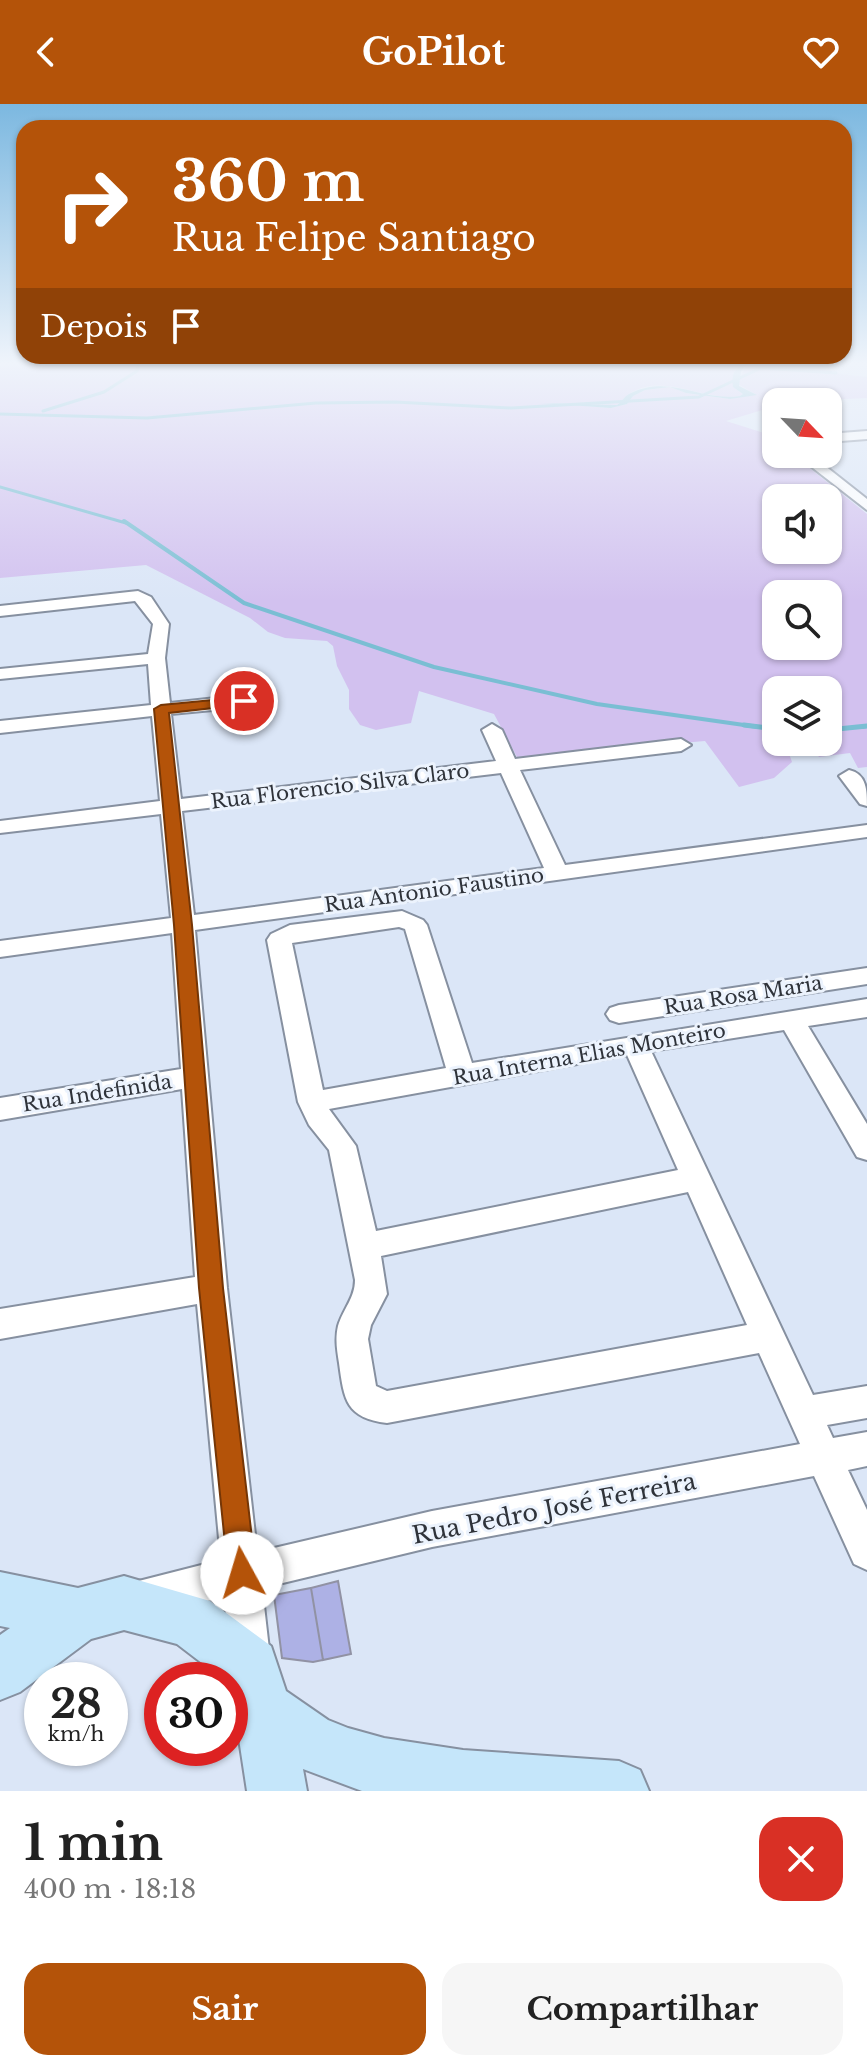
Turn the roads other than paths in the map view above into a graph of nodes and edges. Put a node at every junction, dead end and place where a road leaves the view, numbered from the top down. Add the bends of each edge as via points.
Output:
1 (820, 468) edge
2 (867, 506) edge
3 (0, 611) edge
4 (157, 664) junction
5 (0, 674) edge
6 (244, 701) dead end
7 (161, 709) junction
8 (0, 727) edge
9 (492, 730) dead end
10 (681, 745) dead end
11 (510, 764) junction
12 (849, 776) dead end
13 (867, 800) edge
14 (171, 807) junction
15 (0, 827) edge
16 (867, 831) edge
17 (557, 873) junction
18 (183, 925) junction
19 (0, 949) edge
20 (867, 976) edge
21 (867, 1008) edge
22 (619, 1014) dead end
23 (791, 1020) junction
24 (635, 1044) junction
25 (462, 1075) junction
26 (194, 1077) junction
27 (312, 1102) junction
28 (0, 1109) edge
29 (867, 1149) edge
30 (697, 1178) junction
31 (365, 1246) junction
32 (211, 1288) junction
33 (0, 1324) edge
34 (769, 1336) junction
35 (867, 1402) edge
36 (803, 1413) junction
37 (867, 1449) edge
38 (822, 1459) junction
39 (867, 1551) edge
40 (242, 1573) junction
41 (0, 1599) edge
42 (101, 1609) junction
43 (0, 1672) edge
44 (257, 1687) junction
45 (406, 1782) edge
46 (277, 1791) edge
47 (619, 1791) edge

1 - 2 street
3 - 4 street via 138,596 161,624
4 - 5 street
4 - 7 street
6 - 7 street
7 - 8 street
7 - 14 street
9 - 11 street
10 - 11 street, Rua Florencio Silva Claro
11 - 14 street, Rua Florencio Silva Claro
11 - 17 street
12 - 13 street
14 - 15 street, Rua Florencio Silva Claro
14 - 18 street
16 - 17 street, Rua Antonio Faustino
17 - 18 street, Rua Antonio Faustino
18 - 19 street, Rua Antonio Faustino
18 - 26 street
20 - 22 street, Rua Rosa Maria
21 - 23 street, Rua Interna Elias Monteiro
23 - 24 street, Rua Interna Elias Monteiro
23 - 29 street
24 - 25 street, Rua Interna Elias Monteiro
24 - 30 street
25 - 27 street, Rua Interna Elias Monteiro
25 - 27 street via 415,925 402,919 290,933 279,940
26 - 28 street, Rua Indefinida
26 - 32 street
27 - 31 street via 342,1146
30 - 31 street
30 - 34 street
31 - 34 street via 371,1294 352,1339 360,1394 371,1405 387,1407
32 - 33 street
32 - 40 street
34 - 36 street
35 - 36 street
36 - 38 street
37 - 38 street, Rua Pedro José Ferreira
38 - 39 street
38 - 40 street, Rua Pedro José Ferreira via 432,1529
40 - 42 street, Rua Pedro José Ferreira
40 - 44 street
41 - 42 main road
42 - 43 main road
42 - 44 main road via 191,1620
44 - 45 main road via 311,1742
44 - 46 main road
45 - 47 main road

